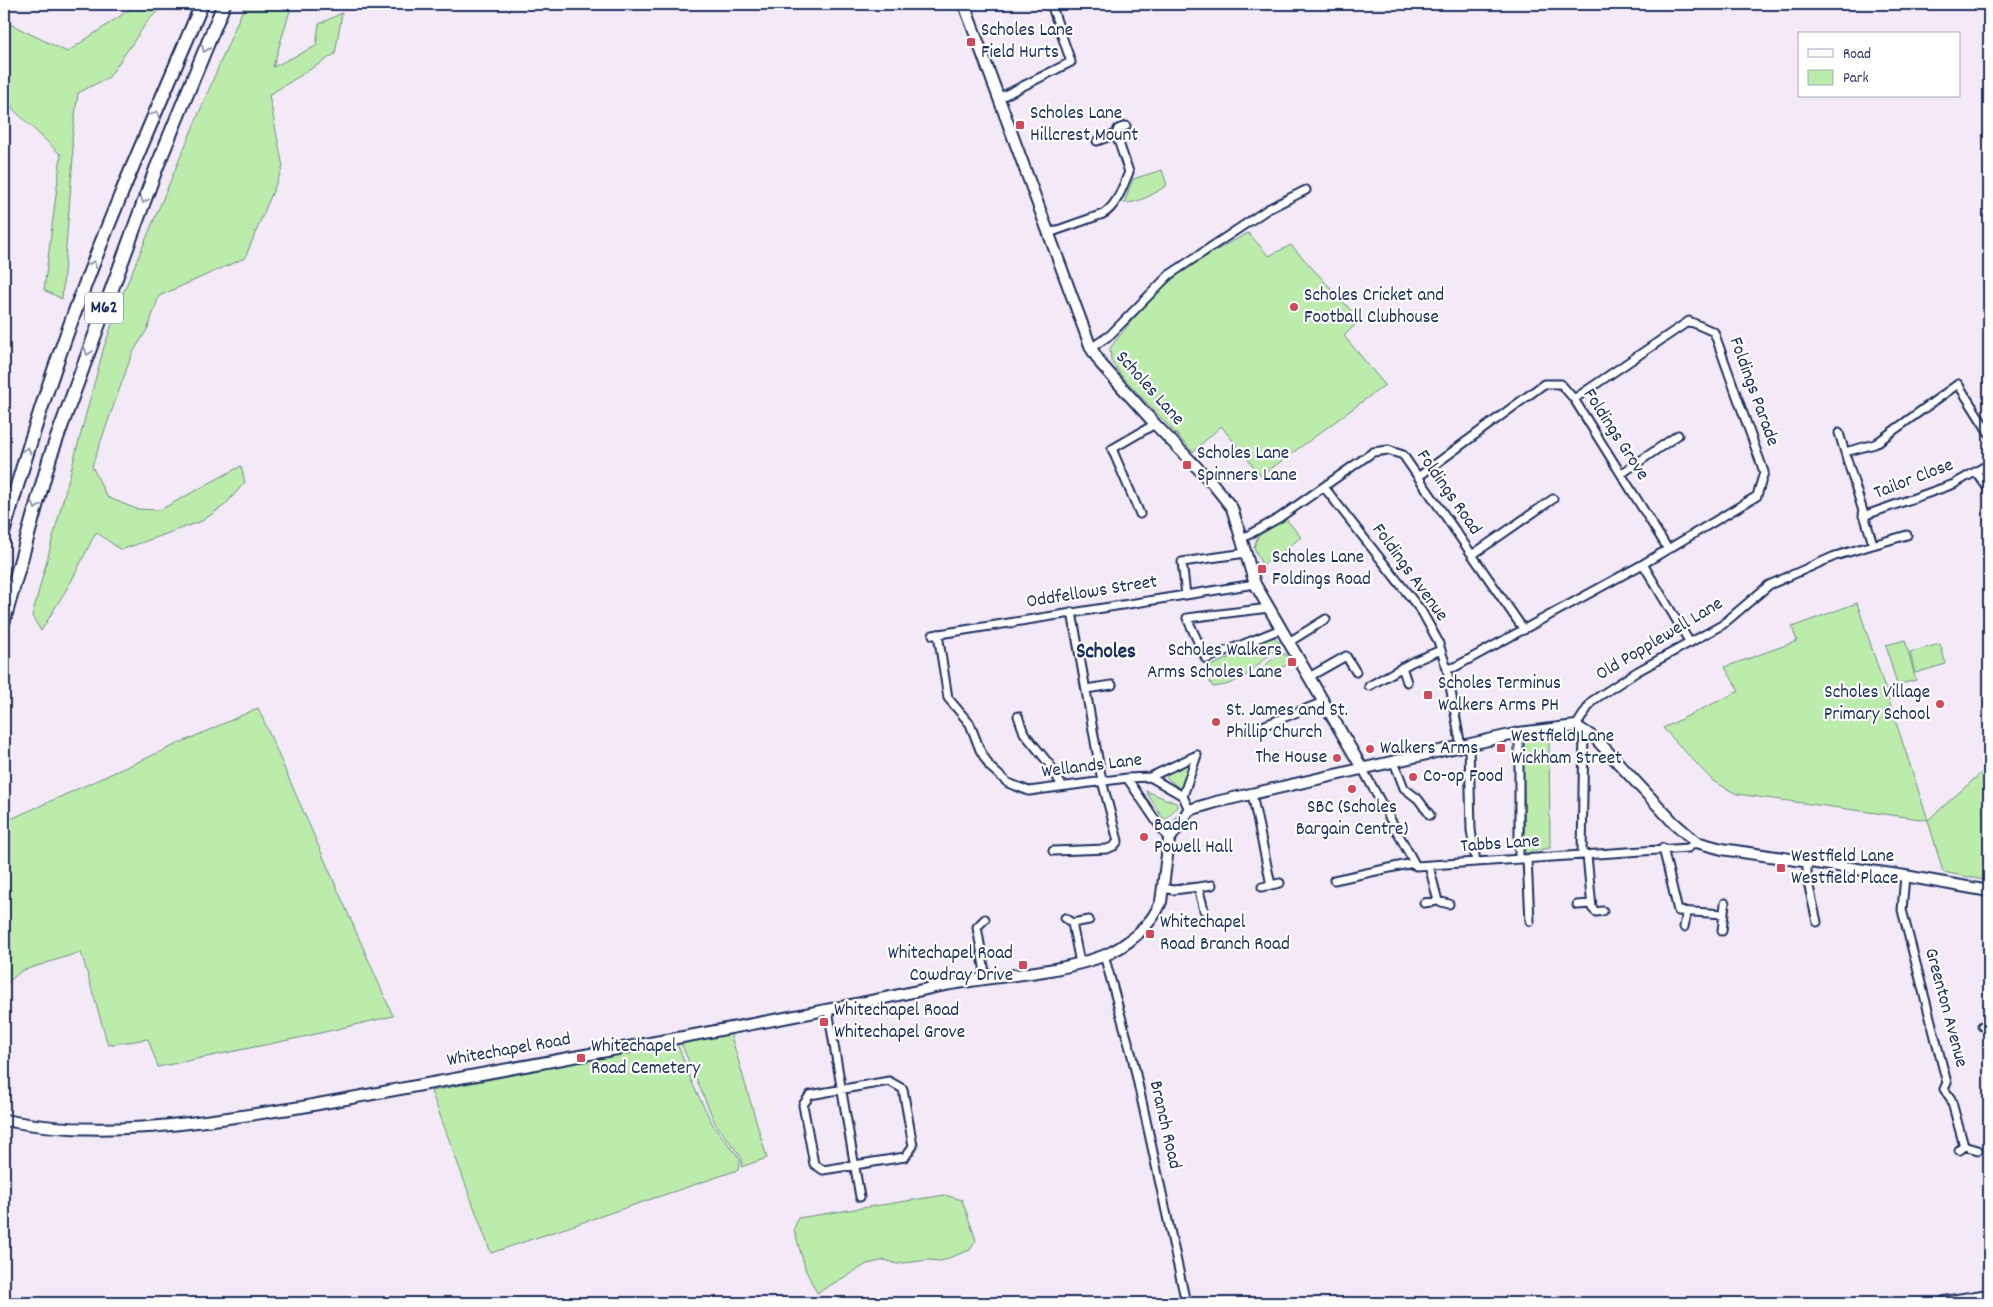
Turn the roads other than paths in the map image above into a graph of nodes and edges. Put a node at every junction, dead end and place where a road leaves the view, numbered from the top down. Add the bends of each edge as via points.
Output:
1 (202, 4) edge
2 (224, 4) edge
3 (964, 4) edge
4 (1051, 4) edge
5 (999, 98) junction
6 (1126, 126) dead end
7 (1116, 134) junction
8 (1097, 141) dead end
9 (1306, 190) dead end
10 (1050, 233) junction
11 (1091, 348) junction
12 (1574, 399) junction
13 (1155, 424) junction
14 (1839, 433) dead end
15 (1989, 433) edge
16 (1678, 435) dead end
17 (1845, 452) junction
18 (1989, 464) edge
19 (1976, 472) junction
20 (1621, 474) junction
21 (1418, 476) junction
22 (1324, 487) junction
23 (1989, 490) edge
24 (1554, 498) dead end
25 (1140, 514) dead end
26 (1864, 516) junction
27 (4, 530) edge
28 (1907, 535) dead end
29 (1241, 539) junction
30 (1873, 544) junction
31 (1668, 549) junction
32 (1246, 553) junction
33 (1472, 555) junction
34 (1644, 564) junction
35 (1255, 584) junction
36 (1186, 595) junction
37 (1269, 608) junction
38 (1072, 612) junction
39 (1326, 619) dead end
40 (4, 620) edge
41 (1281, 629) junction
42 (1524, 630) junction
43 (936, 634) joint
44 (1289, 642) junction
45 (1690, 643) junction
46 (1441, 650) junction
47 (1402, 667) junction
48 (1447, 669) junction
49 (1356, 672) dead end
50 (1309, 677) junction
51 (1407, 682) dead end
52 (1112, 686) dead end
53 (1369, 686) dead end
54 (1086, 689) junction
55 (1323, 702) junction
56 (1018, 716) dead end
57 (1580, 728) junction
58 (1255, 729) dead end
59 (1519, 733) junction
60 (1465, 746) junction
61 (1394, 762) junction
62 (1362, 768) junction
63 (1150, 777) junction
64 (1127, 778) junction
65 (1102, 781) junction
66 (1062, 786) junction
67 (1252, 794) junction
68 (1183, 796) junction
69 (1189, 810) junction
70 (1430, 815) dead end
71 (1169, 840) junction
72 (1696, 842) junction
73 (1663, 848) junction
74 (1053, 851) dead end
75 (1584, 855) junction
76 (1523, 859) junction
77 (1807, 861) junction
78 (1476, 862) junction
79 (1413, 863) junction
80 (1430, 866) junction
81 (1905, 876) junction
82 (1334, 880) dead end
83 (1280, 883) dead end
84 (1212, 885) dead end
85 (1271, 885) junction
86 (1198, 887) junction
87 (1262, 887) dead end
88 (1163, 888) junction
89 (1989, 891) edge
90 (1438, 901) junction
91 (1725, 902) dead end
92 (1424, 903) dead end
93 (1450, 904) dead end
94 (1577, 905) dead end
95 (1591, 906) junction
96 (1204, 910) dead end
97 (1603, 911) dead end
98 (1687, 912) junction
99 (1724, 914) junction
100 (1065, 918) dead end
101 (985, 919) dead end
102 (1089, 920) dead end
103 (1530, 921) dead end
104 (1817, 922) dead end
105 (1072, 923) junction
106 (1684, 927) dead end
107 (1722, 931) dead end
108 (1104, 955) junction
109 (1080, 963) junction
110 (986, 978) junction
111 (828, 1010) junction
112 (841, 1089) junction
113 (4, 1120) edge
114 (1978, 1150) dead end
115 (854, 1165) junction
116 (860, 1197) dead end
117 (1989, 1296) edge
118 (1186, 1303) edge
119 (1945, 1303) edge

27 -> 1 highway, M62 via 31,437 93,263
2 -> 40 highway, M62 via 156,169 50,457
3 - 5 main road, Scholes Lane
4 - 5 street via 1071,62
5 - 10 main road, Scholes Lane
6 - 7 street via 1118,129
7 - 8 street
7 - 10 street via 1129,172 1110,210
9 - 11 street via 1268,209 1169,275 1110,335
10 - 11 main road, Scholes Lane
11 - 13 main road, Scholes Lane via 1101,364
12 - 20 street, Foldings Grove
12 - 21 street, Foldings Grove via 1561,384 1544,384
12 - 31 street, Foldings Parade via 1689,321 1714,332 1764,472 1757,496
13 - 25 street via 1112,449
13 - 29 main road, Scholes Lane via 1232,508
14 - 17 street
15 - 17 street via 1958,384 1875,444
16 - 20 street
17 - 26 street
18 - 19 street, Tailor Close
19 - 23 street, Tailor Close
19 - 26 street, Tailor Close via 1954,484
20 - 31 street, Foldings Grove
21 - 22 street, Foldings Road via 1403,455 1388,450 1373,452
21 - 33 street, Foldings Road
22 - 29 street, Foldings Road
22 - 46 street, Foldings Avenue via 1422,612
24 - 33 street
26 - 30 street
28 - 30 street, Old Popplewell Lane
29 - 32 main road, Scholes Lane
30 - 45 street, Old Popplewell Lane via 1835,556 1769,585 1722,625
31 - 34 street, Foldings Parade
32 - 35 main road, Scholes Lane
32 - 36 street via 1182,562
33 - 42 street, Foldings Road
34 - 42 street, Foldings Parade
34 - 45 street
35 - 36 street, Oddfellows Street
35 - 37 main road, Scholes Lane
36 - 38 street, Oddfellows Street
37 - 41 main road, Scholes Lane
37 - 41 street via 1187,618 1206,659
38 - 43 street, Oddfellows Street
38 - 54 street
39 - 44 street
41 - 44 main road, Scholes Lane
42 - 48 street, Foldings Parade
43 - 66 street, Wellands Lane via 948,698 970,724 990,767 1008,783 1029,791
44 - 50 main road, Scholes Lane
45 - 57 street, Old Popplewell Lane via 1638,670 1592,701
46 - 47 street
46 - 48 street, Foldings Avenue
47 - 51 street
47 - 53 street
48 - 60 street, Foldings Avenue
49 - 50 street via 1346,656
50 - 55 main road, Scholes Lane
52 - 54 street
54 - 65 street
55 - 58 street
55 - 62 main road, Scholes Lane
56 - 66 street via 1024,733
57 - 59 main road
57 - 72 main road via 1596,739 1673,822
57 - 75 street
59 - 60 main road
59 - 76 street
60 - 61 main road
60 - 78 street, Foldings Avenue
61 - 62 main road
61 - 70 street via 1404,788
62 - 67 main road
62 - 79 street
63 - 64 street, Wellands Lane
63 - 68 street
63 - 68 street, Wellands Lane via 1197,755
64 - 65 street, Wellands Lane
64 - 71 street
65 - 66 street, Wellands Lane
65 - 74 street via 1118,841 1107,848
67 - 69 main road
67 - 85 street
68 - 69 street
69 - 71 main road
71 - 88 main road, Whitechapel Road
72 - 73 street, Tabbs Lane via 1688,848
72 - 77 main road via 1722,849
73 - 75 street, Tabbs Lane
73 - 98 street via 1678,911
75 - 76 street, Tabbs Lane
75 - 95 street
76 - 78 street, Tabbs Lane
76 - 103 street
77 - 81 main road
77 - 104 street via 1807,878
78 - 80 street, Tabbs Lane
79 - 80 street, Tabbs Lane
79 - 82 street
80 - 90 street
81 - 89 main road
81 - 114 street, Greenton Avenue via 1902,910 1947,1083 1944,1090 1951,1099 1961,1148
83 - 85 street
84 - 86 street
85 - 87 street
86 - 88 street
86 - 96 street
88 - 108 main road, Whitechapel Road via 1158,910 1148,922 1121,946
90 - 92 street
90 - 93 street
91 - 99 street
94 - 95 street
95 - 97 street via 1596,912
98 - 99 street
98 - 106 street
99 - 107 street
100 - 105 street
101 - 110 street via 977,927
102 - 105 street
105 - 109 street
108 - 109 main road, Whitechapel Road
108 - 118 street, Branch Road via 1132,1056
109 - 110 main road, Whitechapel Road
110 - 111 main road, Whitechapel Road
111 - 112 street
111 - 113 main road, Whitechapel Road via 302,1107 183,1124 109,1129 32,1125
112 - 115 street
112 - 115 street via 810,1095 803,1105 814,1164 823,1170
112 - 115 street via 889,1081 903,1089 914,1146 905,1157
115 - 116 street
117 - 119 highway

